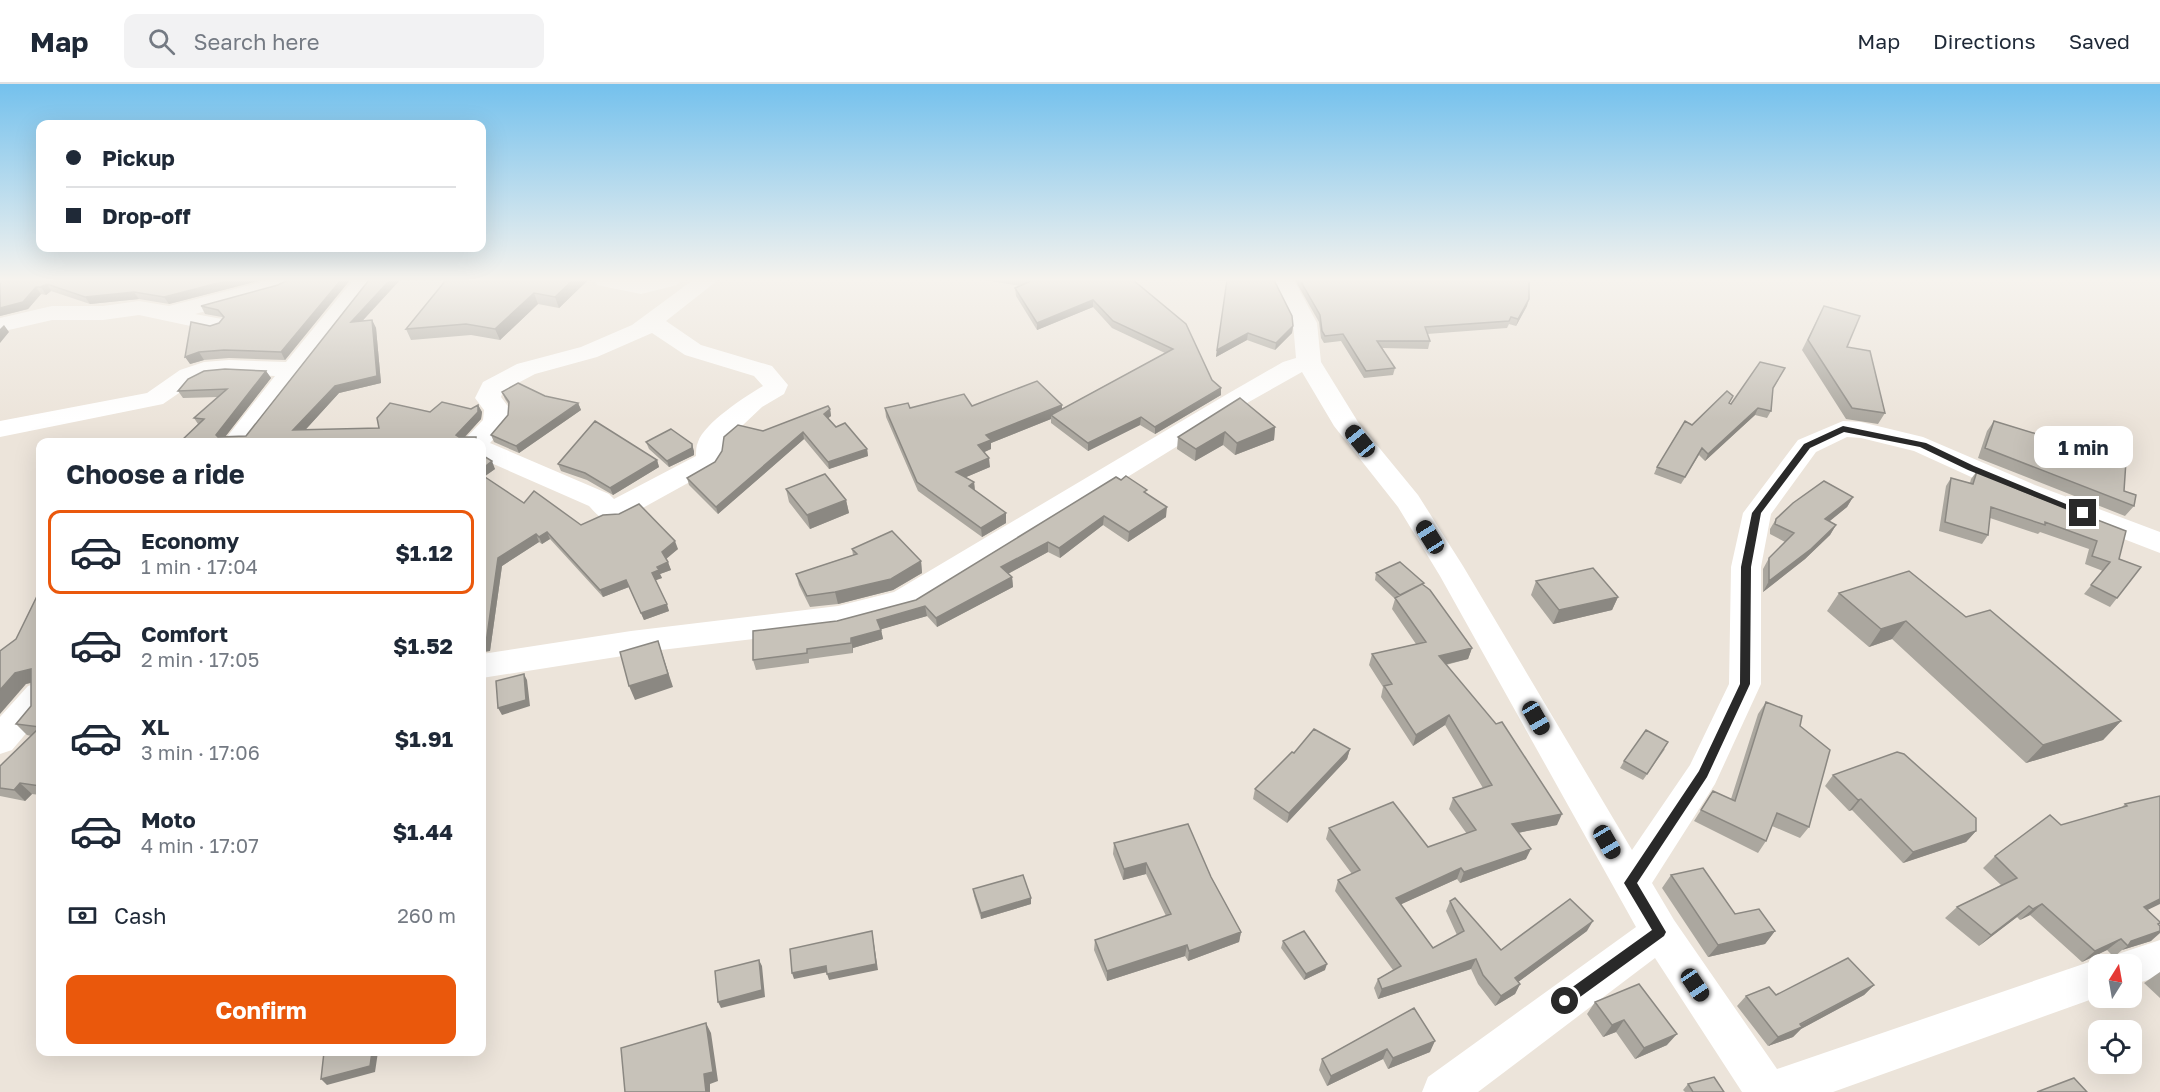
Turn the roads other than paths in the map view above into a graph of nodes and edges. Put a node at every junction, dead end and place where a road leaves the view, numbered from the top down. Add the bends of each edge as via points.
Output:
1 (327, 327) edge
2 (645, 327) edge
3 (658, 327) edge
4 (1305, 327) edge
5 (1309, 362) junction
6 (293, 370) junction
7 (0, 429) edge
8 (239, 438) edge
9 (479, 438) edge
10 (486, 451) edge
11 (2160, 543) edge
12 (486, 665) edge
13 (36, 700) edge
14 (0, 740) edge
15 (1630, 883) junction
16 (1660, 932) junction
17 (2160, 958) edge
18 (2142, 963) edge
19 (2088, 982) edge
20 (1443, 1092) edge
21 (1767, 1092) edge
22 (1773, 1092) edge

1 - 6 street
2 - 9 street via 589,352 526,369 492,387 488,399 497,409 496,422
3 - 10 street via 693,350 763,371 776,385 721,430 711,441 706,462 610,513 599,500
4 - 5 street
5 - 12 street via 1292,367 1246,393 905,600 887,607 838,617 610,644
5 - 15 street via 1347,426 1408,501 1453,573
6 - 7 street via 197,371 154,399
6 - 8 street
11 - 15 street via 2025,491 1923,445 1843,429 1807,446 1757,513 1746,567 1745,684 1703,774
13 - 14 street
15 - 16 street
16 - 20 street
16 - 21 street
17 - 18 street
19 - 22 street

